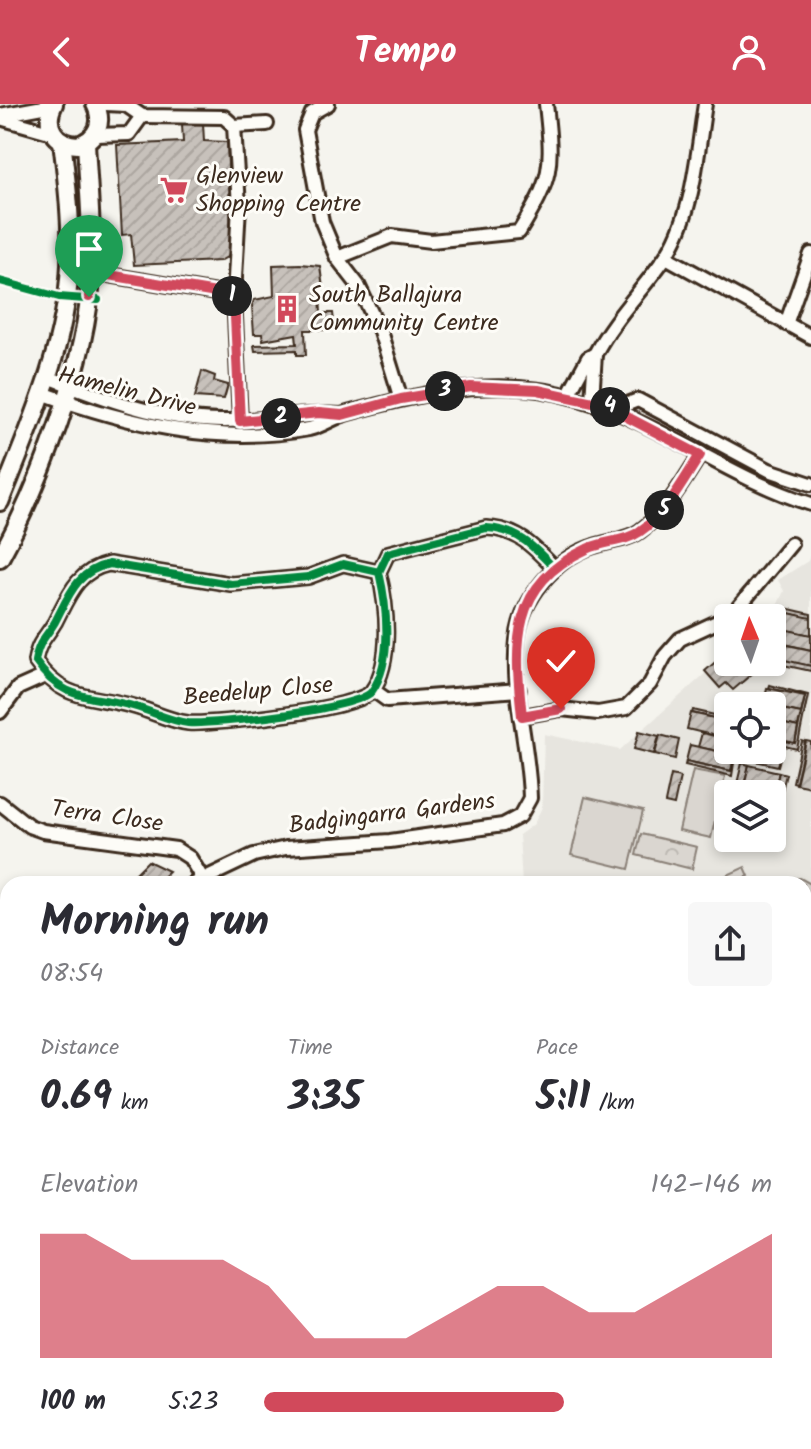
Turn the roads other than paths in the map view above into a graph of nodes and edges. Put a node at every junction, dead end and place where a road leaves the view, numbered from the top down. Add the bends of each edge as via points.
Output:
1 (54, 104) edge
2 (95, 104) edge
3 (106, 104) edge
4 (328, 104) edge
5 (546, 104) edge
6 (705, 104) edge
7 (0, 116) edge
8 (142, 116) junction
9 (267, 124) dead end
10 (234, 126) junction
11 (58, 137) junction
12 (91, 139) junction
13 (811, 254) edge
14 (666, 257) junction
15 (337, 258) junction
16 (91, 272) junction
17 (234, 296) junction
18 (786, 324) junction
19 (811, 337) edge
20 (595, 354) junction
21 (45, 385) junction
22 (67, 393) junction
23 (568, 395) junction
24 (401, 399) junction
25 (592, 400) junction
26 (615, 409) junction
27 (342, 415) junction
28 (240, 421) junction
29 (700, 455) junction
30 (811, 484) edge
31 (0, 502) edge
32 (811, 504) edge
33 (791, 544) dead end
34 (0, 558) edge
35 (555, 569) junction
36 (379, 572) junction
37 (45, 676) junction
38 (373, 690) junction
39 (519, 690) junction
40 (0, 712) edge
41 (522, 716) junction
42 (0, 803) edge
43 (196, 876) edge
44 (209, 876) edge

1 - 7 street
1 - 11 main road via 49,119
2 - 12 main road via 100,114
3 - 8 street via 126,105
4 - 15 street via 312,113 305,130 322,222
5 - 15 street via 552,161 545,189 519,232 431,241 392,236
6 - 14 street via 692,187
7 - 11 street
8 - 10 street via 224,117
8 - 12 street via 129,134
9 - 10 street
10 - 17 street via 239,206
11 - 12 main road
11 - 21 main road via 70,267
12 - 16 main road
13 - 18 street
14 - 18 street
14 - 20 street via 623,308
15 - 24 street via 358,285 380,331
16 - 17 street
16 - 22 main road
17 - 28 street
18 - 19 street
20 - 23 street
20 - 25 street
21 - 22 street, Hamelin Drive
21 - 31 main road
22 - 27 street, Hamelin Drive via 138,422 222,436 309,429
22 - 28 street, Hamelin Drive via 170,416
22 - 34 main road via 20,521
23 - 24 street, Hamelin Drive via 471,387
23 - 25 street, Hamelin Drive
24 - 27 street, Hamelin Drive
25 - 26 street, Hamelin Drive
26 - 29 street, Hamelin Drive
26 - 30 street, Hamelin Drive via 638,400 769,470
27 - 28 street, Hamelin Drive
29 - 32 street, Hamelin Drive
29 - 35 street, Badgingarra Gardens via 668,506 637,534 590,547
33 - 41 street via 732,615 680,639 650,684 626,708
35 - 36 street via 526,539 502,528 486,528 388,553
35 - 39 street, Badgingarra Gardens via 518,629
36 - 37 street via 343,564 308,577 231,584 109,564 91,568 74,585 39,642 35,661
36 - 38 street via 387,627
37 - 38 street, Beedelup Close via 69,693 190,723 331,708 364,699
37 - 40 street via 18,688
38 - 39 street via 387,700
39 - 41 street, Badgingarra Gardens
41 - 44 street, Badgingarra Gardens via 530,798 527,808 511,821 390,841 286,848 254,855
42 - 43 street, Terra Close via 43,831 176,849 190,858

